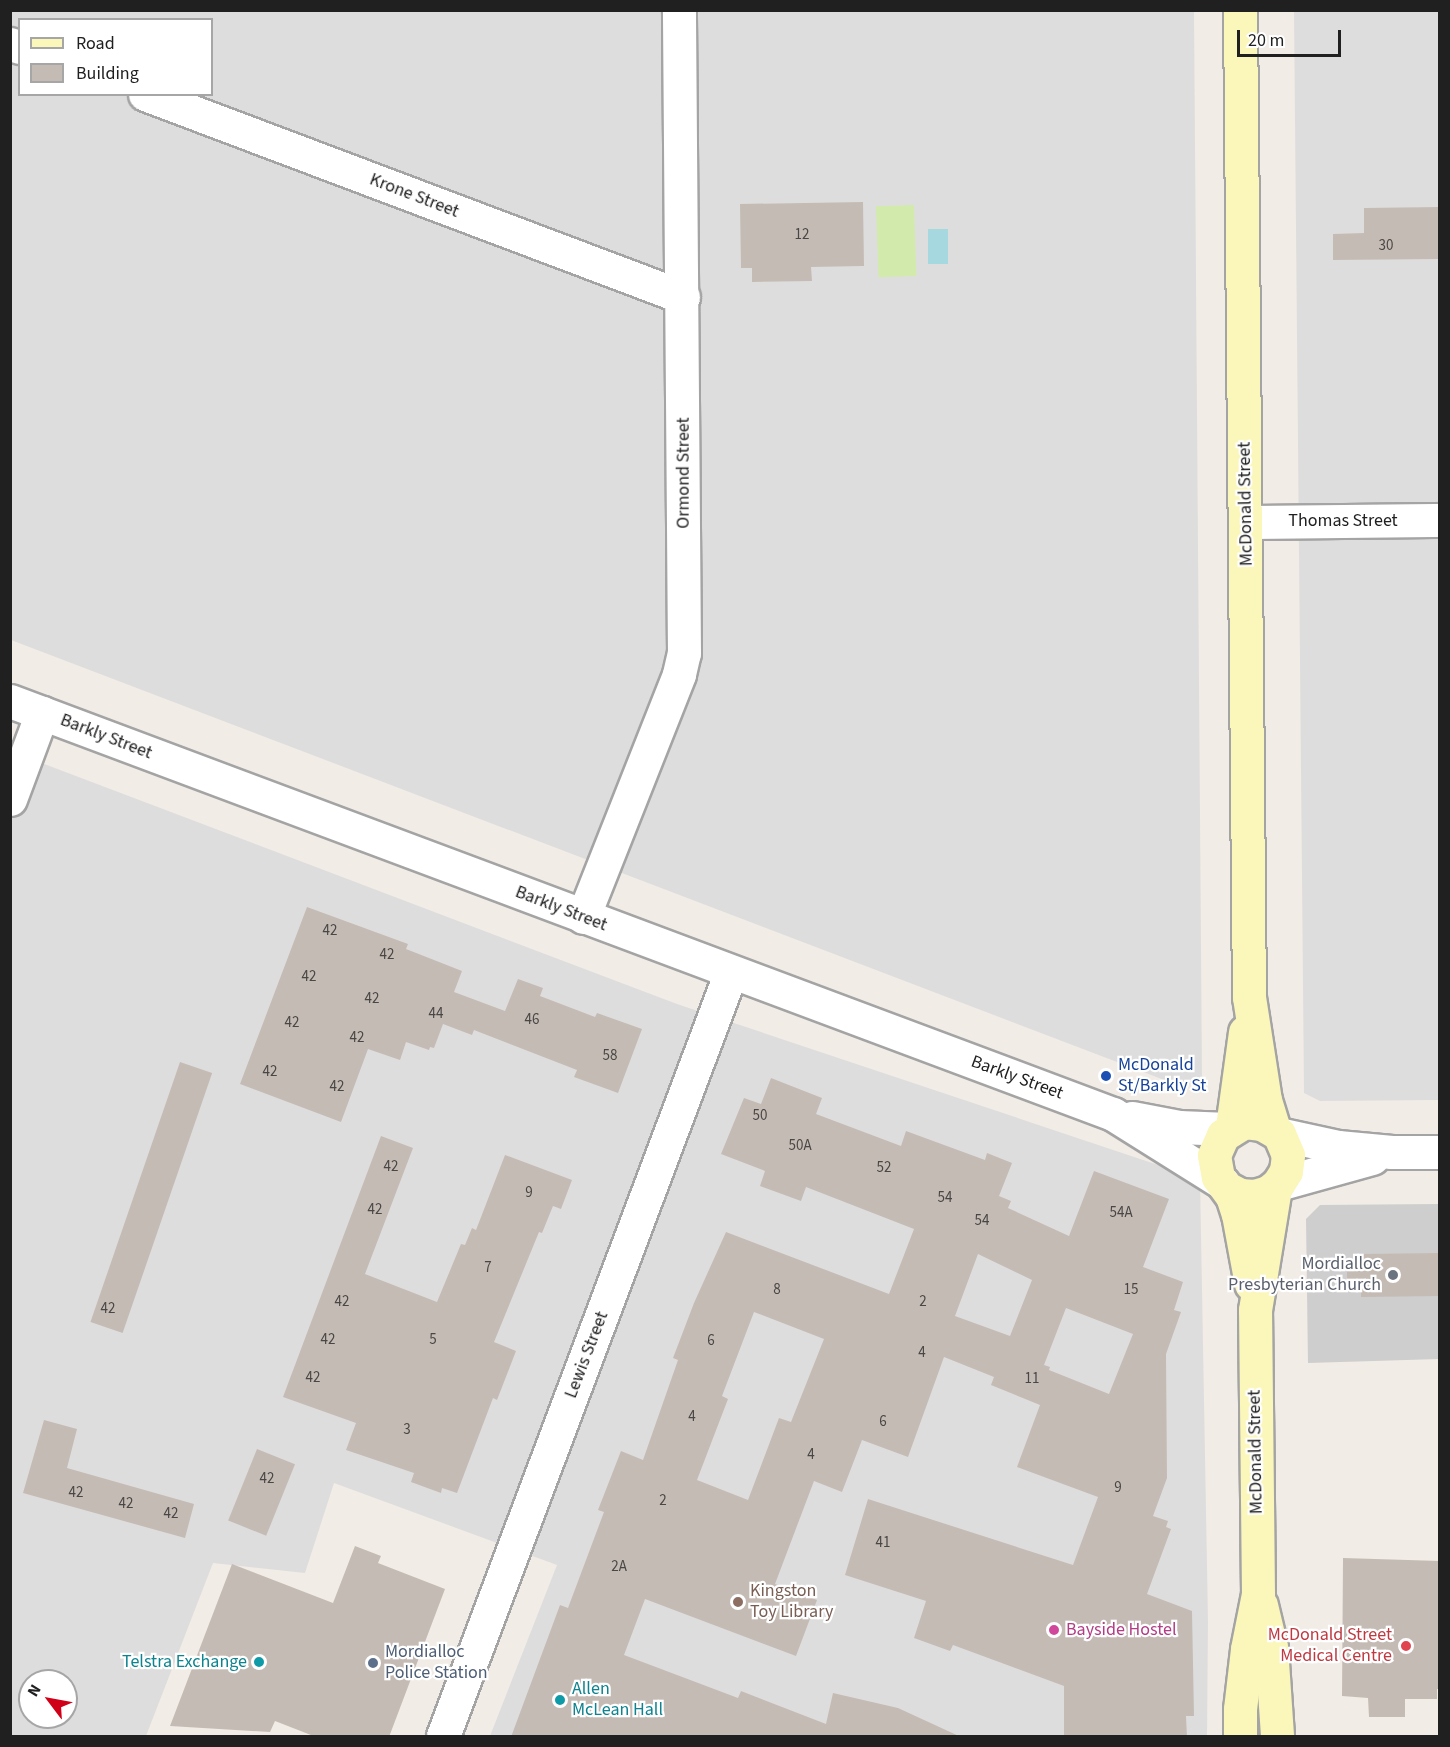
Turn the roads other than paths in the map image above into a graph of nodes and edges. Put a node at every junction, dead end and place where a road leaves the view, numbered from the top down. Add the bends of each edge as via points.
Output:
1 (679, 10) edge
2 (1240, 10) edge
3 (150, 96) edge
4 (683, 297) junction
5 (1440, 520) edge
6 (1246, 522) junction
7 (10, 701) edge
8 (42, 713) junction
9 (10, 800) edge
10 (583, 917) junction
11 (731, 972) junction
12 (1249, 997) junction
13 (1113, 1114) junction
14 (1230, 1128) junction
15 (1276, 1132) junction
16 (1392, 1152) junction
17 (1440, 1152) edge
18 (1225, 1186) junction
19 (1276, 1186) junction
20 (1255, 1310) junction
21 (1258, 1594) junction
22 (442, 1737) edge
23 (1240, 1737) edge
24 (1278, 1737) edge

1 - 4 street, Ormond Street
2 - 6 street, McDonald Street
3 - 4 street, Krone Street
4 - 10 street, Ormond Street via 684,653
5 - 6 street, Thomas Street
6 - 12 street, McDonald Street
7 - 8 street, Barkly Street
8 - 9 street
8 - 10 street, Barkly Street
10 - 11 street, Barkly Street
11 - 13 street, Barkly Street
11 - 22 street, Lewis Street
12 - 14 street, McDonald Street
12 - 15 street, McDonald Street via 1265,1100
13 - 14 street, Barkly Street via 1179,1127
13 - 18 street, Barkly Street
14 - 15 street via 1257,1122
14 - 18 street via 1218,1141 1214,1155 1215,1170
15 - 16 street via 1323,1145
15 - 19 street via 1288,1155 1286,1171
16 - 17 street
16 - 19 street
18 - 19 street via 1239,1195 1254,1196
18 - 20 street, McDonald Street via 1238,1214
19 - 20 street, McDonald Street
20 - 21 street, McDonald Street
21 - 23 street, McDonald Street via 1247,1649
21 - 24 street, McDonald Street via 1271,1647

